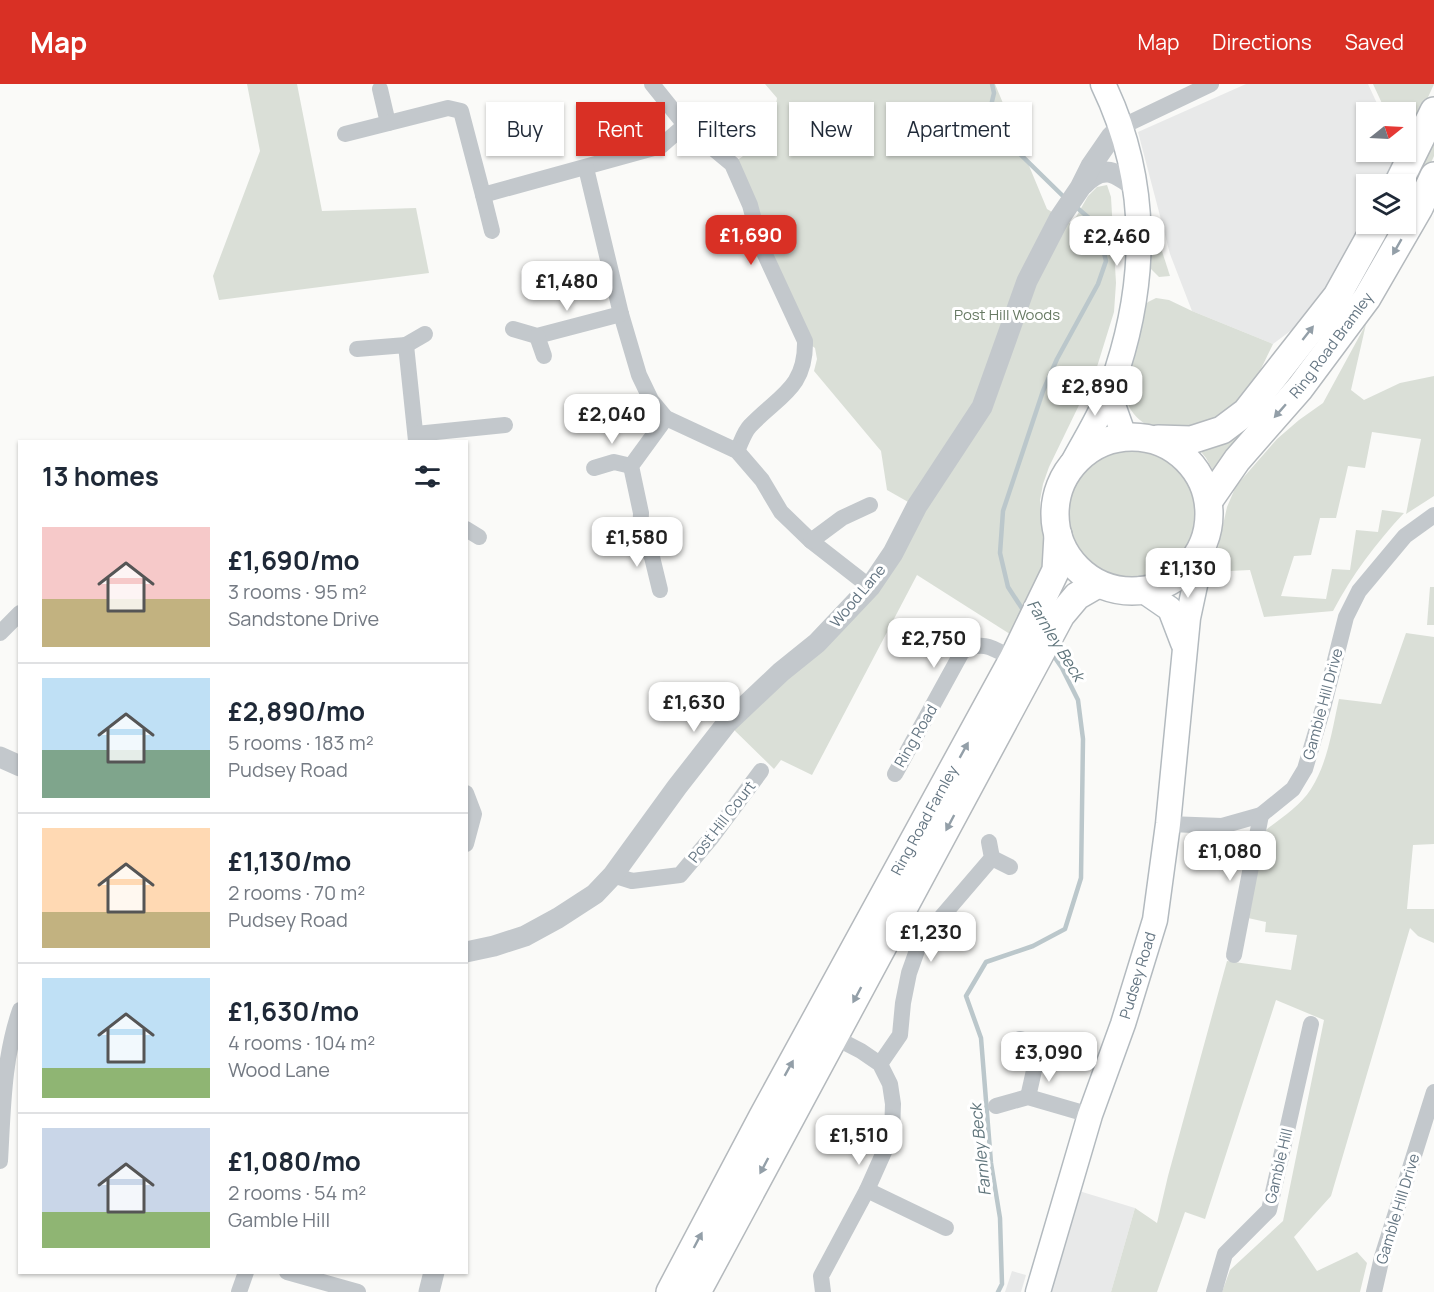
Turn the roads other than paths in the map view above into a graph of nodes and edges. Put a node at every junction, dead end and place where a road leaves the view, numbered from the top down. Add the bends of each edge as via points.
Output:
1 (652, 84) edge
2 (1103, 84) edge
3 (1211, 84) edge
4 (380, 89) dead end
5 (1181, 90) edge
6 (1434, 111) edge
7 (677, 115) edge
8 (388, 123) junction
9 (1121, 127) junction
10 (677, 132) edge
11 (345, 134) dead end
12 (722, 156) edge
13 (586, 168) junction
14 (1403, 174) edge
15 (1434, 176) edge
16 (1080, 188) junction
17 (1136, 188) junction
18 (483, 195) junction
19 (492, 231) dead end
20 (1371, 234) edge
21 (621, 314) junction
22 (513, 329) dead end
23 (425, 334) dead end
24 (537, 336) junction
25 (406, 345) junction
26 (357, 349) dead end
27 (544, 356) dead end
28 (1112, 387) junction
29 (666, 418) junction
30 (505, 425) dead end
31 (416, 437) edge
32 (1136, 438) junction
33 (737, 451) junction
34 (632, 466) junction
35 (1071, 466) junction
36 (594, 468) dead end
37 (1210, 500) junction
38 (870, 506) dead end
39 (1434, 515) edge
40 (1058, 535) junction
41 (640, 536) junction
42 (812, 541) junction
43 (612, 544) dead end
44 (1203, 548) junction
45 (1096, 585) junction
46 (870, 587) junction
47 (1141, 589) junction
48 (660, 590) dead end
49 (18, 615) edge
50 (0, 633) edge
51 (1185, 648) junction
52 (1024, 652) junction
53 (1004, 698) junction
54 (0, 757) edge
55 (18, 765) edge
56 (761, 771) dead end
57 (895, 774) dead end
58 (468, 798) edge
59 (1261, 815) junction
60 (1168, 824) junction
61 (468, 836) edge
62 (1010, 867) dead end
63 (613, 876) junction
64 (468, 952) edge
65 (1234, 955) dead end
66 (18, 1015) edge
67 (1311, 1024) dead end
68 (834, 1037) junction
69 (1020, 1039) dead end
70 (1040, 1044) junction
71 (1059, 1050) dead end
72 (880, 1064) junction
73 (1434, 1092) edge
74 (1028, 1097) junction
75 (996, 1106) dead end
76 (1090, 1115) junction
77 (0, 1161) edge
78 (867, 1190) junction
79 (946, 1228) dead end
80 (245, 1274) edge
81 (294, 1274) edge
82 (434, 1274) edge
83 (239, 1292) edge
84 (358, 1292) edge
85 (429, 1292) edge
86 (670, 1292) edge
87 (697, 1292) edge
88 (823, 1292) edge
89 (1038, 1292) edge
90 (1214, 1292) edge
91 (1374, 1292) edge

1 - 7 street
2 - 9 main road
3 - 5 street
4 - 8 street
5 - 9 street
6 - 14 highway
8 - 11 street
8 - 18 street via 448,108 461,111
9 - 16 street, Wood Lane via 1091,166
9 - 17 main road
10 - 13 street via 662,146
12 - 33 street via 732,164 750,205 761,246 806,341 806,356 798,379 782,399 748,427
13 - 18 street
13 - 21 street
15 -> 37 highway, Ring Road Bramley via 1367,298 1300,388 1237,460
16 - 17 street via 1104,171 1113,172
16 - 46 street, Wood Lane via 1027,281 982,407
17 - 28 main road via 1136,285
18 - 19 street
32 -> 20 highway, Ring Road Bramley via 1191,440 1221,430 1246,412 1337,296
21 - 24 street
21 - 29 street via 639,375
22 - 24 street
23 - 25 street
24 - 27 street
25 - 26 street
25 - 31 street
28 - 32 main road via 1113,405
28 - 35 main road
29 - 33 street
29 - 34 street
30 - 31 street
32 - 35 highway via 1097,444
32 - 37 highway via 1186,457 1200,473
33 - 42 street via 762,480 781,512
34 - 36 street via 614,462
34 - 41 street via 642,513
35 - 40 highway via 1054,505
37 - 44 highway
38 - 42 street via 842,518
39 - 59 street, Gamble Hill Drive via 1405,536 1359,591 1346,617 1305,769 1293,789
40 - 45 highway via 1073,567
40 - 52 highway, Ring Road Farnley via 1056,570
41 - 43 street
41 - 48 street via 652,557
42 - 46 street
44 - 47 highway via 1186,573 1153,588
44 - 51 main road, Pudsey Road
45 - 47 highway via 1127,591
45 - 52 highway, Ring Road Farnley via 1077,596
46 - 63 street, Wood Lane via 817,643 727,723
47 - 51 main road, Pudsey Road via 1170,609
49 - 50 street
51 - 60 main road, Pudsey Road
52 - 53 highway, Ring Road Farnley
52 - 57 street, Ring Road via 973,645 962,652
53 -> 68 highway, Ring Road Farnley
86 -> 53 highway, Ring Road Farnley via 763,1116
54 - 55 street
56 - 63 street, Post Hill Court via 680,875 632,881
58 - 61 street via 474,814
59 - 60 street, Gamble Hill Drive via 1222,826
59 - 65 street
60 - 76 main road, Pudsey Road via 1155,920
62 - 72 street via 990,850 920,942 909,973 900,1035
63 - 64 street, Wood Lane via 595,894 525,936
66 - 77 street via 7,1062
67 - 90 street, Gamble Hill via 1269,1210 1225,1254
68 - 72 street
68 -> 87 highway, Ring Road Farnley
69 - 70 street
70 - 71 street
70 - 74 street
72 - 78 street via 890,1084 892,1134
73 - 91 street, Gamble Hill Drive
74 - 75 street
74 - 76 street
76 - 89 main road, Pudsey Road
78 - 79 street
78 - 88 street via 821,1276
80 - 83 street
81 - 84 street
82 - 85 street

